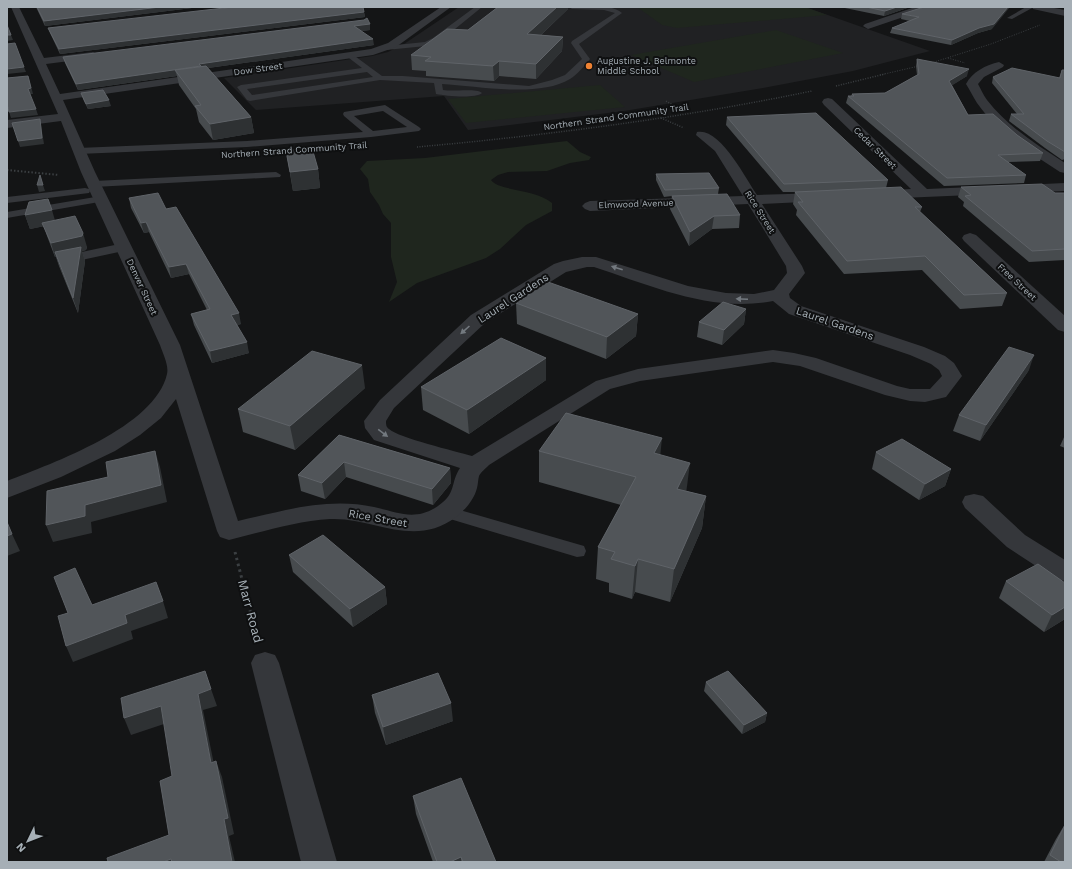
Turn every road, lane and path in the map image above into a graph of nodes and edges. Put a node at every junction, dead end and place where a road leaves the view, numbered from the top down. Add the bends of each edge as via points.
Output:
1 (14, 7) edge
2 (447, 7) edge
3 (479, 7) edge
4 (572, 7) edge
5 (924, 7) edge
6 (1031, 7) edge
7 (1036, 7) edge
8 (1065, 13) edge
9 (1010, 18) dead end
10 (868, 26) dead end
11 (386, 48) junction
12 (104, 54) edge
13 (352, 56) junction
14 (929, 64) edge
15 (923, 65) edge
16 (999, 65) dead end
17 (368, 69) junction
18 (39, 71) junction
19 (380, 78) junction
20 (833, 86) dead end
21 (818, 90) dead end
22 (56, 98) junction
23 (666, 101) dead end
24 (828, 102) dead end
25 (65, 117) junction
26 (666, 117) junction
27 (660, 118) junction
28 (7, 124) edge
29 (371, 134) junction
30 (702, 135) joint
31 (414, 147) dead end
32 (78, 151) junction
33 (1065, 169) edge
34 (7, 170) edge
35 (17, 170) dead end
36 (276, 175) dead end
37 (1065, 187) edge
38 (97, 191) junction
39 (923, 193) junction
40 (861, 195) edge
41 (838, 196) edge
42 (7, 200) edge
43 (752, 200) junction
44 (590, 206) dead end
45 (7, 215) edge
46 (970, 238) dead end
47 (124, 248) junction
48 (60, 260) edge
49 (780, 294) junction
50 (1065, 326) edge
51 (175, 363) junction
52 (476, 466) junction
53 (7, 490) edge
54 (974, 502) dead end
55 (446, 512) junction
56 (229, 530) junction
57 (577, 551) dead end
58 (1065, 572) edge
59 (265, 663) joint
60 (318, 862) edge

1 - 18 street, Denver Street via 28,37
2 - 11 street, Dow Street
3 - 11 lane via 436,40 426,44
4 - 19 lane via 608,9 619,13 575,43 586,59 568,77 555,82 498,92 450,94 439,92 438,81
5 - 10 street
6 - 9 lane
7 - 8 street
8 - 14 path via 1022,33
11 - 13 street, Dow Street
12 - 18 street
13 - 17 lane
13 - 22 street, Dow Street
15 - 20 path
16 - 33 street via 981,74 972,84 982,102 1027,143
17 - 19 lane
17 - 19 lane via 241,87 250,98
18 - 22 street, Denver Street
21 - 26 path, Northern Strand Community Trail
22 - 25 street, Denver Street
23 - 26 path via 671,104 662,113
24 - 39 street, Cedar Street
25 - 28 street
25 - 32 street, Denver Street
26 - 27 path, Northern Strand Community Trail
27 - 30 path
27 - 31 path, Northern Strand Community Trail via 547,134
29 - 29 lane via 378,134 416,129 385,108 347,114
29 - 32 lane via 273,143
30 - 43 street, Rice Street via 720,148
32 - 38 street, Denver Street
34 - 35 path
36 - 38 lane
37 - 39 street
38 - 42 lane
38 - 45 lane
38 - 47 street, Denver Street
39 - 40 street
41 - 43 street, Elmwood Avenue
43 - 44 street, Elmwood Avenue
43 - 49 street, Rice Street via 794,266 796,273
46 - 50 street, Free Street
47 - 48 lane
47 - 51 street, Denver Street via 170,345
49 -> 52 street, Laurel Gardens via 754,299 713,296 682,290 596,262 583,261 560,268 478,319 387,404 375,421 376,428 382,435
49 - 52 street, Laurel Gardens via 782,300 794,310 938,360 947,367 952,376 936,394 921,397 787,357 767,356 638,375 603,385 481,460
51 - 53 street, Denver Street via 177,372 174,386 166,400 133,430 92,453
51 - 56 street
52 - 55 street, Rice Street via 468,473 458,502
54 - 58 street via 1016,541
55 - 56 street, Rice Street via 428,521 411,524 373,515 332,511 309,513
55 - 57 lane
56 - 59 path, Marr Road
59 - 60 street

